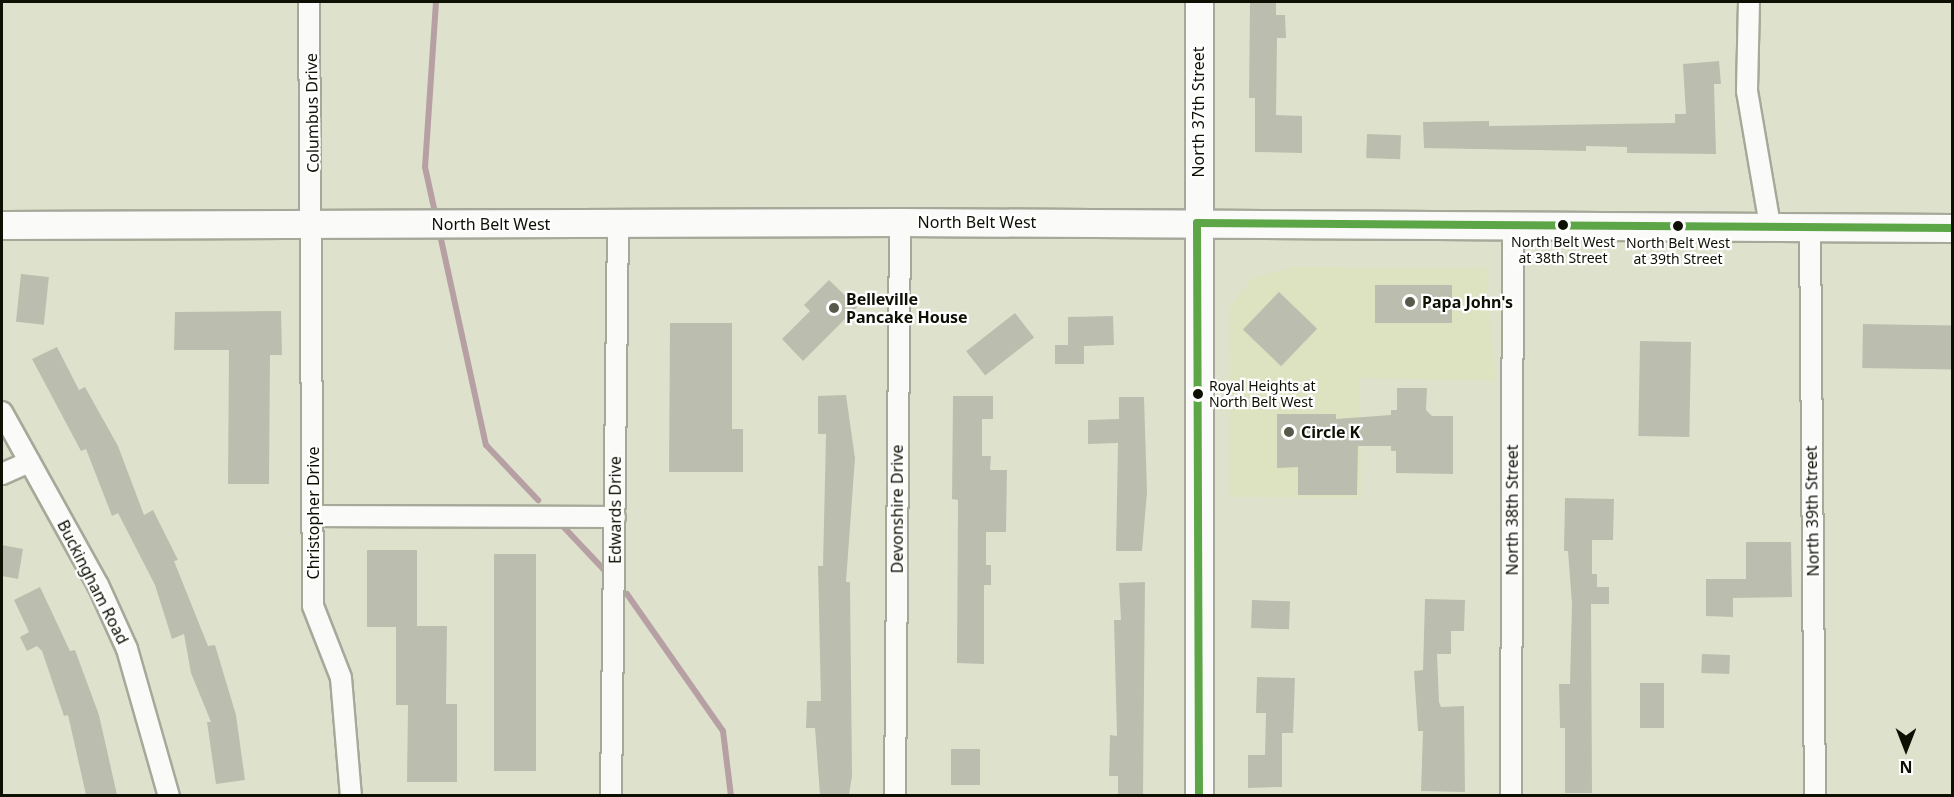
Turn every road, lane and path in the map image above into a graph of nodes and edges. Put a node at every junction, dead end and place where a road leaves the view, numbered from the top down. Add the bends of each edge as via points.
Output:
1 (309, 2) edge
2 (1199, 2) edge
3 (1749, 2) edge
4 (900, 222) junction
5 (1197, 223) junction
6 (314, 224) junction
7 (618, 224) junction
8 (2, 225) edge
9 (1513, 225) junction
10 (1770, 226) junction
11 (1810, 227) junction
12 (1953, 228) edge
13 (2, 412) edge
14 (29, 462) junction
15 (2, 474) edge
16 (312, 516) junction
17 (615, 517) junction
18 (170, 795) edge
19 (351, 795) edge
20 (611, 795) edge
21 (895, 795) edge
22 (1199, 795) edge
23 (1511, 795) edge
24 (1815, 795) edge

1 - 6 street, Columbus Drive
2 - 5 main road, North 37th Street
3 - 10 street via 1747,91
4 - 5 main road, North Belt West
4 - 7 main road, North Belt West
4 - 21 street, Devonshire Drive
5 - 9 main road, North Belt West
5 - 22 main road, North 37th Street
6 - 7 main road, North Belt West
6 - 8 main road, North Belt West
6 - 16 street, Christopher Drive
7 - 17 street, Edwards Drive
9 - 10 main road, North Belt West
9 - 23 street, North 38th Street
10 - 11 main road, North Belt West
11 - 12 main road, North Belt West
11 - 24 street, North 39th Street
13 - 14 street, Buckingham Road
14 - 15 street
14 - 18 street, Buckingham Road via 98,585 127,649
16 - 17 street
16 - 19 street, Christopher Drive via 312,606 341,678
17 - 20 street, Edwards Drive

